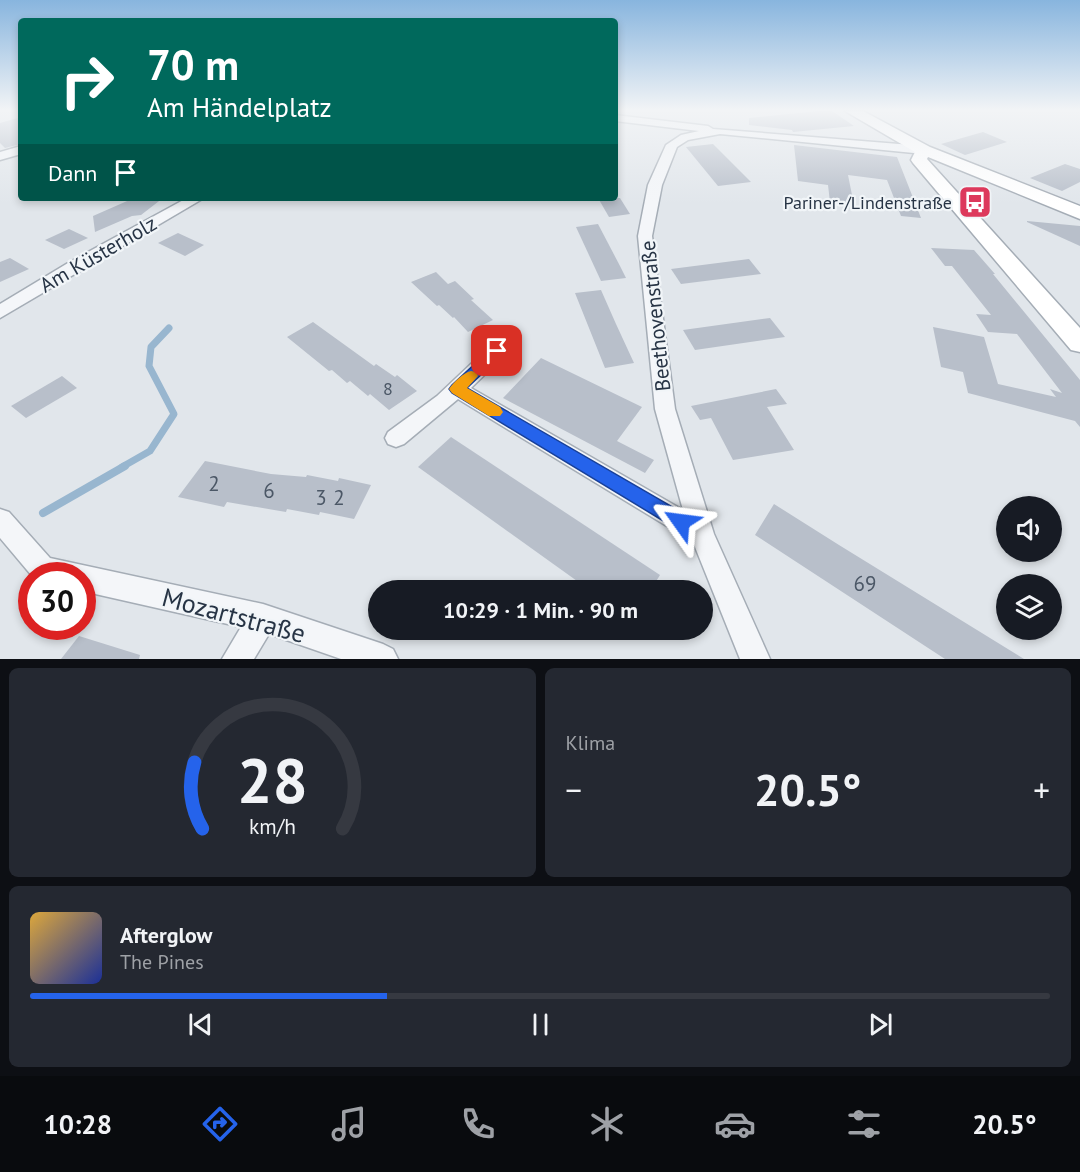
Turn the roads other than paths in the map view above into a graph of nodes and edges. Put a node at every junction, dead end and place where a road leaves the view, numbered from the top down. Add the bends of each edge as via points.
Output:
1 (677, 142) edge
2 (835, 142) edge
3 (909, 142) edge
4 (924, 150) junction
5 (18, 151) edge
6 (0, 156) edge
7 (192, 201) edge
8 (1079, 212) edge
9 (0, 312) edge
10 (1080, 344) edge
11 (497, 351) dead end
12 (457, 389) junction
13 (396, 438) dead end
14 (0, 520) edge
15 (702, 534) junction
16 (36, 562) edge
17 (96, 581) edge
18 (263, 618) junction
19 (237, 659) edge
20 (384, 659) edge
21 (756, 659) edge

1 - 15 street, Beethovenstraße via 672,145 655,185 645,236 665,409
2 - 4 street, Beethovenstraße
3 - 4 street
4 - 8 street
4 - 10 street via 919,160
5 - 6 street
7 - 9 street, Am Küsterholz
11 - 12 street
12 - 13 street
12 - 15 street
14 - 16 street
15 - 21 street, Beethovenstraße
17 - 18 street, Mozartstraße
18 - 19 street
18 - 20 street, Mozartstraße

